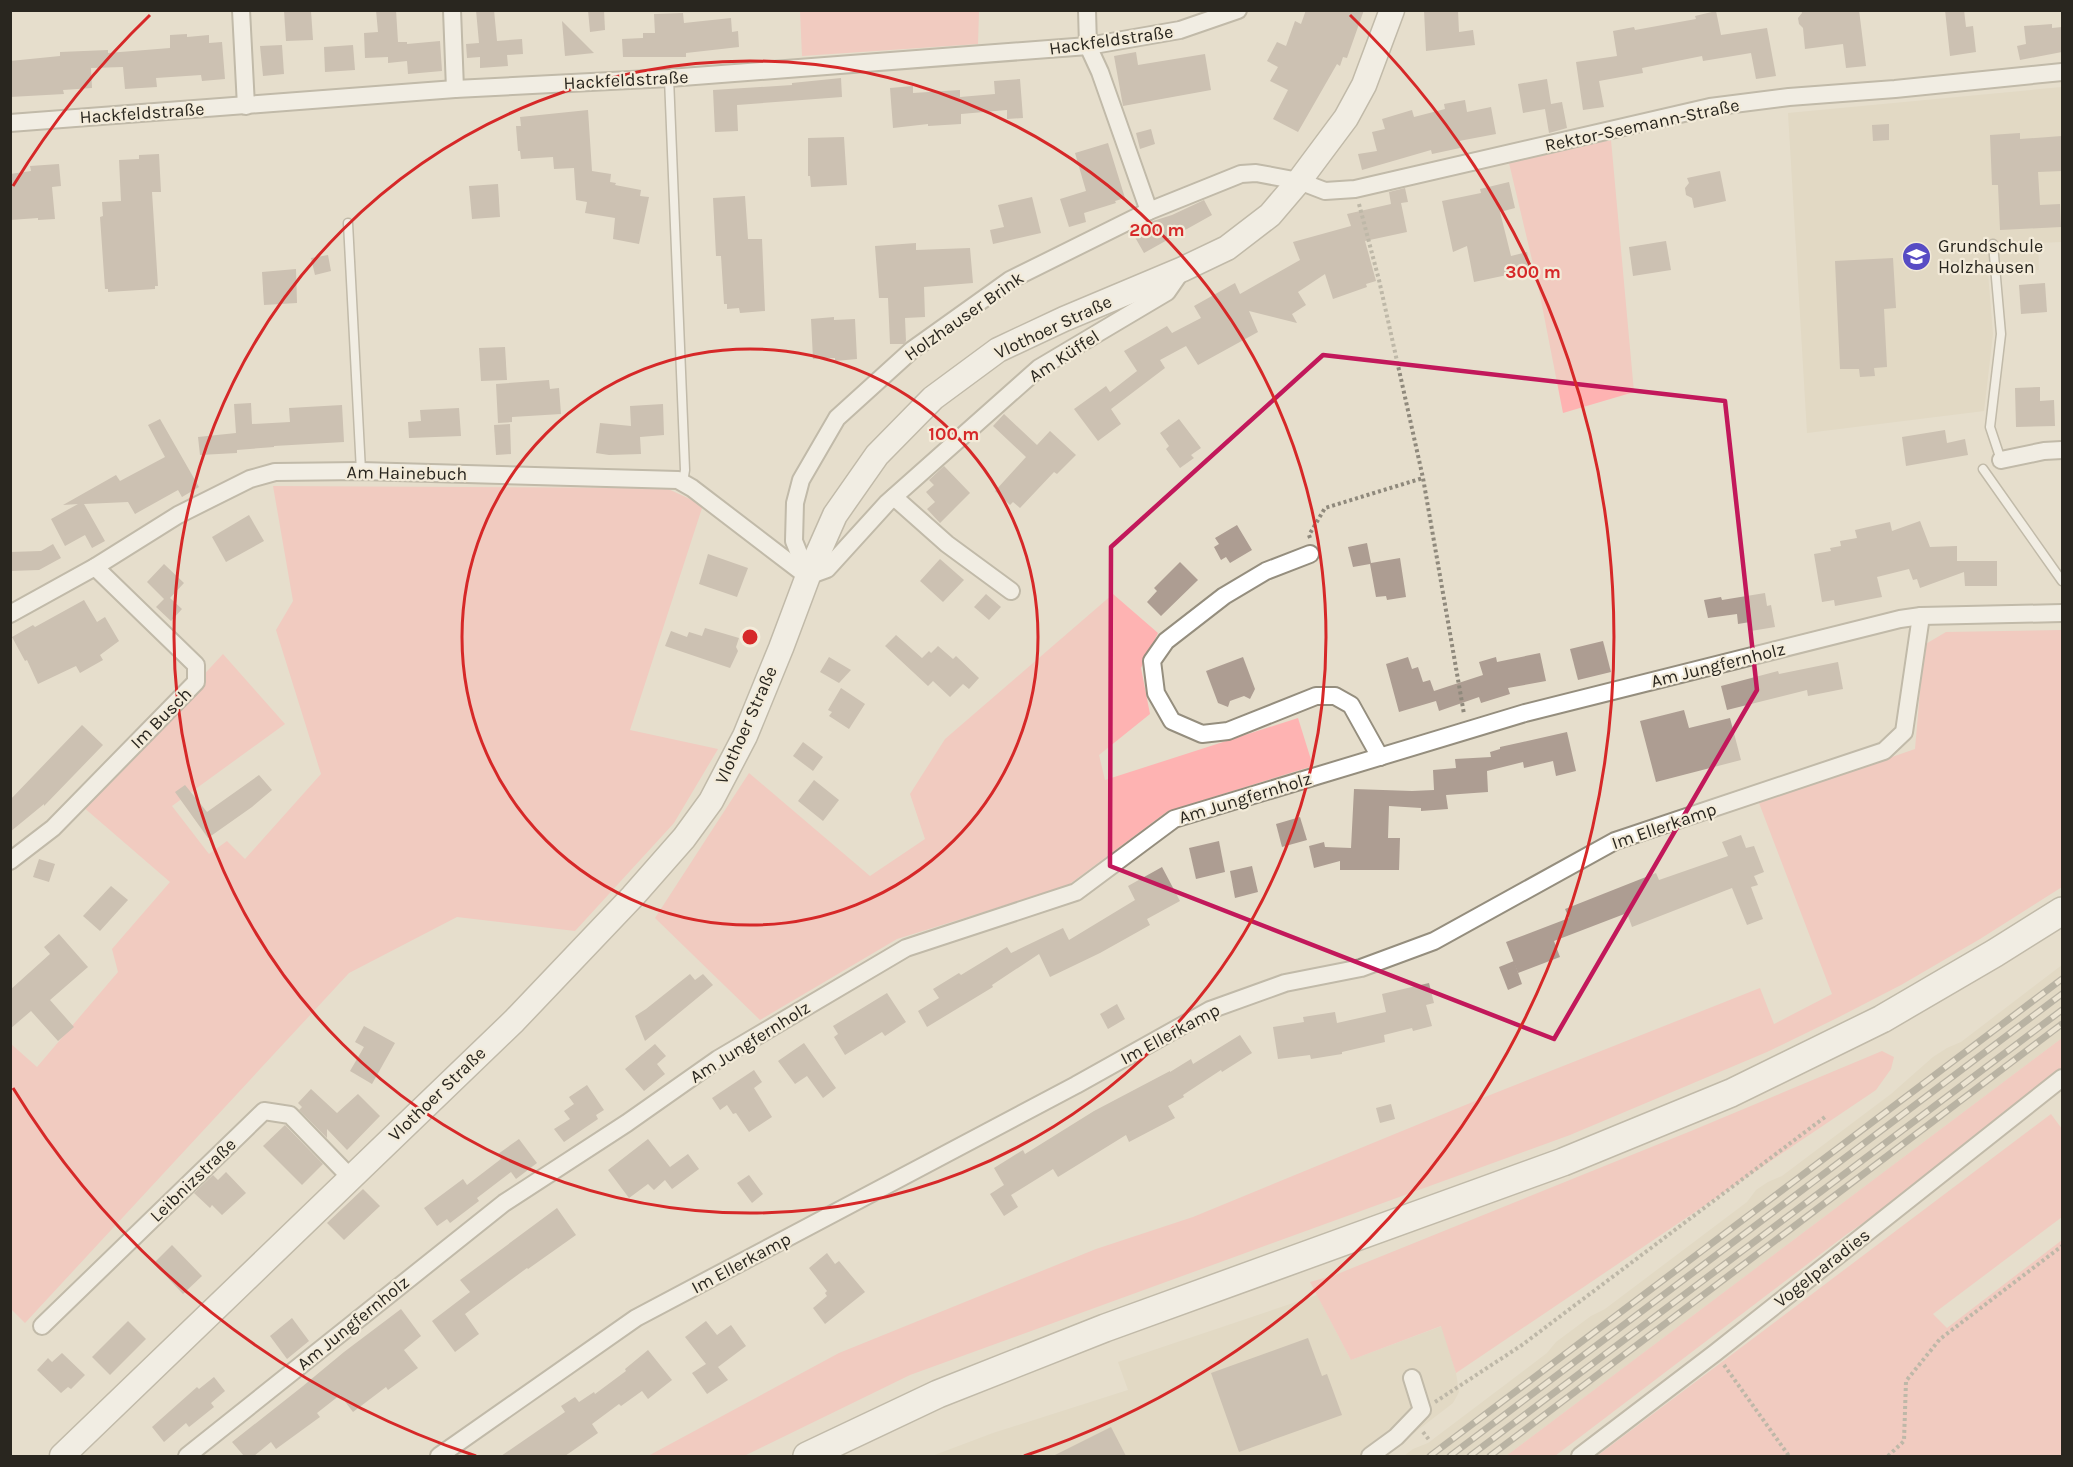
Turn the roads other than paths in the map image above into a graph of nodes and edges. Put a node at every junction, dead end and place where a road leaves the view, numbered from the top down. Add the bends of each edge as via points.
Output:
1 (241, 10) edge
2 (452, 10) edge
3 (1088, 10) edge
4 (1238, 10) edge
5 (1392, 10) edge
6 (1088, 46) junction
7 (2062, 72) edge
8 (669, 78) junction
9 (455, 89) junction
10 (246, 106) junction
11 (10, 123) edge
12 (1299, 181) junction
13 (1149, 211) junction
14 (348, 224) dead end
15 (1993, 244) dead end
16 (1183, 269) junction
17 (2062, 450) edge
18 (2001, 460) joint
19 (1983, 469) dead end
20 (361, 471) junction
21 (683, 482) junction
22 (894, 497) junction
23 (1310, 554) road end
24 (95, 567) junction
25 (807, 576) junction
26 (2062, 581) edge
27 (1011, 591) dead end
28 (2062, 613) edge
29 (10, 614) edge
30 (1921, 616) junction
31 (1380, 757) junction
32 (10, 861) edge
33 (2062, 911) edge
34 (2062, 1078) edge
35 (350, 1177) junction
36 (42, 1326) dead end
37 (1412, 1378) dead end
38 (62, 1456) edge
39 (187, 1456) edge
40 (439, 1456) edge
41 (807, 1456) edge
42 (1370, 1456) edge
43 (1580, 1456) edge

1 - 10 street
2 - 9 street
3 - 6 street
4 - 6 street, Hackfeldstraße via 1180,30
5 - 12 street, Vlothoer Straße via 1364,85 1346,118
6 - 8 street, Hackfeldstraße
6 - 13 street
7 - 12 street, Rektor-Seemann-Straße via 1710,106 1355,189 1324,191
8 - 9 street, Hackfeldstraße
8 - 21 lane
9 - 10 street, Hackfeldstraße
10 - 11 street, Hackfeldstraße
12 - 13 street, Holzhauser Brink via 1241,174
12 - 16 street, Vlothoer Straße via 1270,215 1227,248
13 - 25 street, Holzhauser Brink via 1010,280 912,350 837,418 801,480 795,503 794,541
14 - 20 lane
15 - 18 lane via 2001,334 1990,427
16 - 22 street, Am Küffel via 1167,292 1040,368
16 - 25 street, Vlothoer Straße via 998,350 933,398 877,455 835,515
17 - 18 street
19 - 26 lane
20 - 21 street, Am Hainebuch
20 - 24 street, Am Hainebuch via 275,472 250,479 178,515
21 - 25 street
22 - 25 street, Am Küffel via 827,569
22 - 27 street via 947,544
23 - 31 street via 1266,571 1232,591 1166,641 1152,661 1156,693 1172,721 1202,734 1227,731 1316,696 1335,696 1351,705
24 - 29 street, Am Hainebuch
24 - 32 street, Im Busch via 196,666 196,682 53,828
25 - 35 street, Vlothoer Straße via 745,736 711,801 684,838 514,1021
28 - 30 street, Am Jungfernholz
30 - 31 street, Am Jungfernholz via 1525,713
30 - 40 street, Im Ellerkamp via 1904,732 1884,751 1615,841 1434,941 1402,954 1361,968 1285,983 1210,1010 636,1318
31 - 39 street, Am Jungfernholz via 1174,819 1076,892 906,948 728,1053 504,1203
33 - 41 main road via 1882,1019 1731,1093 1563,1162 1105,1328 938,1394
34 - 43 street, Vogelparadies
35 - 36 street, Leibnizstraße via 290,1115 264,1111
35 - 38 street, Vlothoer Straße
37 - 42 street via 1422,1410

